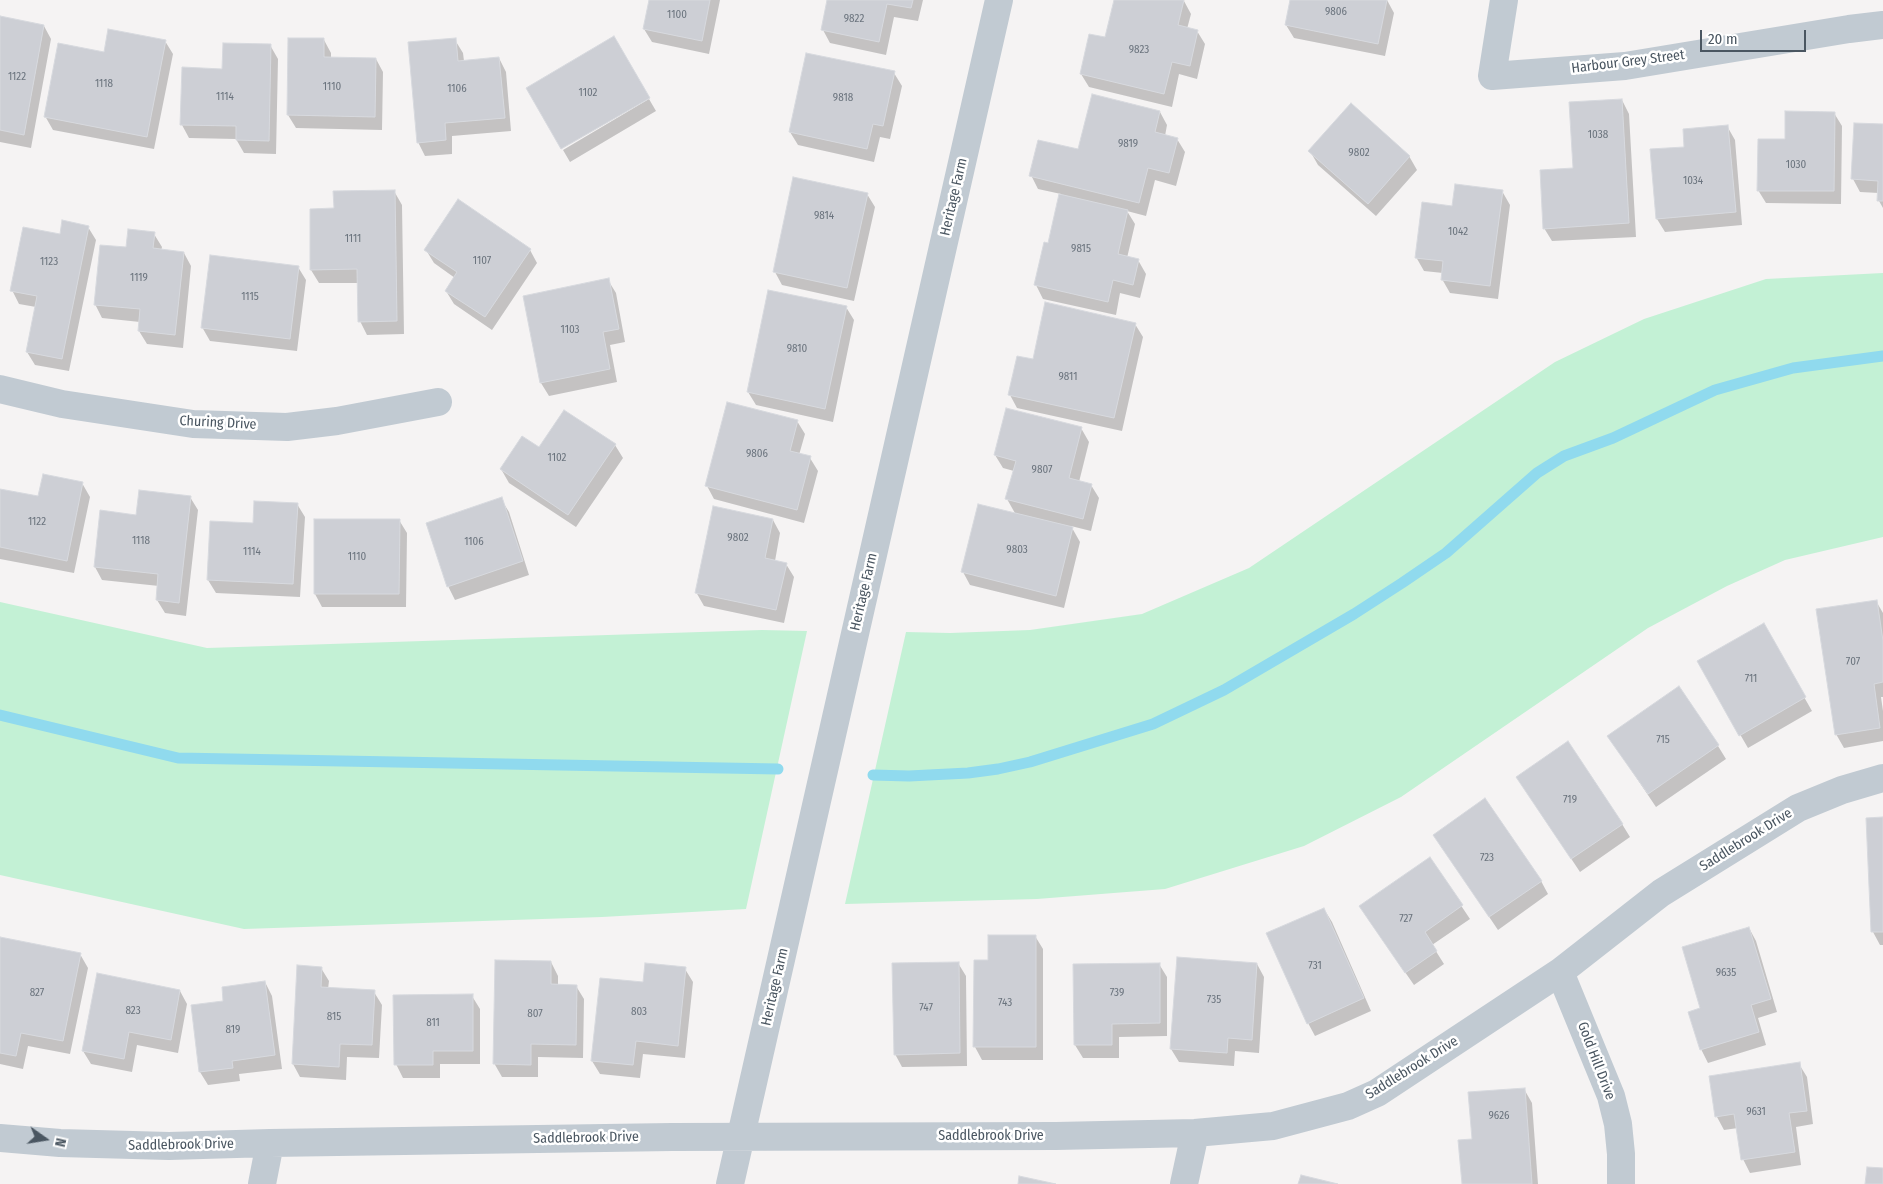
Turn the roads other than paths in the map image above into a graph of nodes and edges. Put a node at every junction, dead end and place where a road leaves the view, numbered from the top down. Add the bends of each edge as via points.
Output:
1 (999, 0) edge
2 (1504, 0) edge
3 (1883, 25) edge
4 (0, 389) edge
5 (438, 402) dead end
6 (1883, 778) edge
7 (1560, 972) junction
8 (1195, 1133) junction
9 (740, 1136) junction
10 (0, 1138) edge
11 (270, 1143) junction
12 (262, 1184) edge
13 (730, 1184) edge
14 (1184, 1184) edge
15 (1621, 1184) edge

1 - 9 street, Heritage Farm
2 - 3 street, Harbour Grey Street via 1492,76 1625,66
4 - 5 street, Churing Drive via 62,404 202,424 288,427
6 - 7 street, Saddlebrook Drive via 1798,808 1661,893
7 - 8 street, Saddlebrook Drive via 1377,1093 1348,1106 1273,1126
7 - 15 street, Gold Hill Drive via 1612,1096 1618,1124
8 - 9 street, Saddlebrook Drive
8 - 14 street
9 - 11 street, Saddlebrook Drive
9 - 13 street, Heritage Farm
10 - 11 street, Saddlebrook Drive via 114,1146
11 - 12 street

